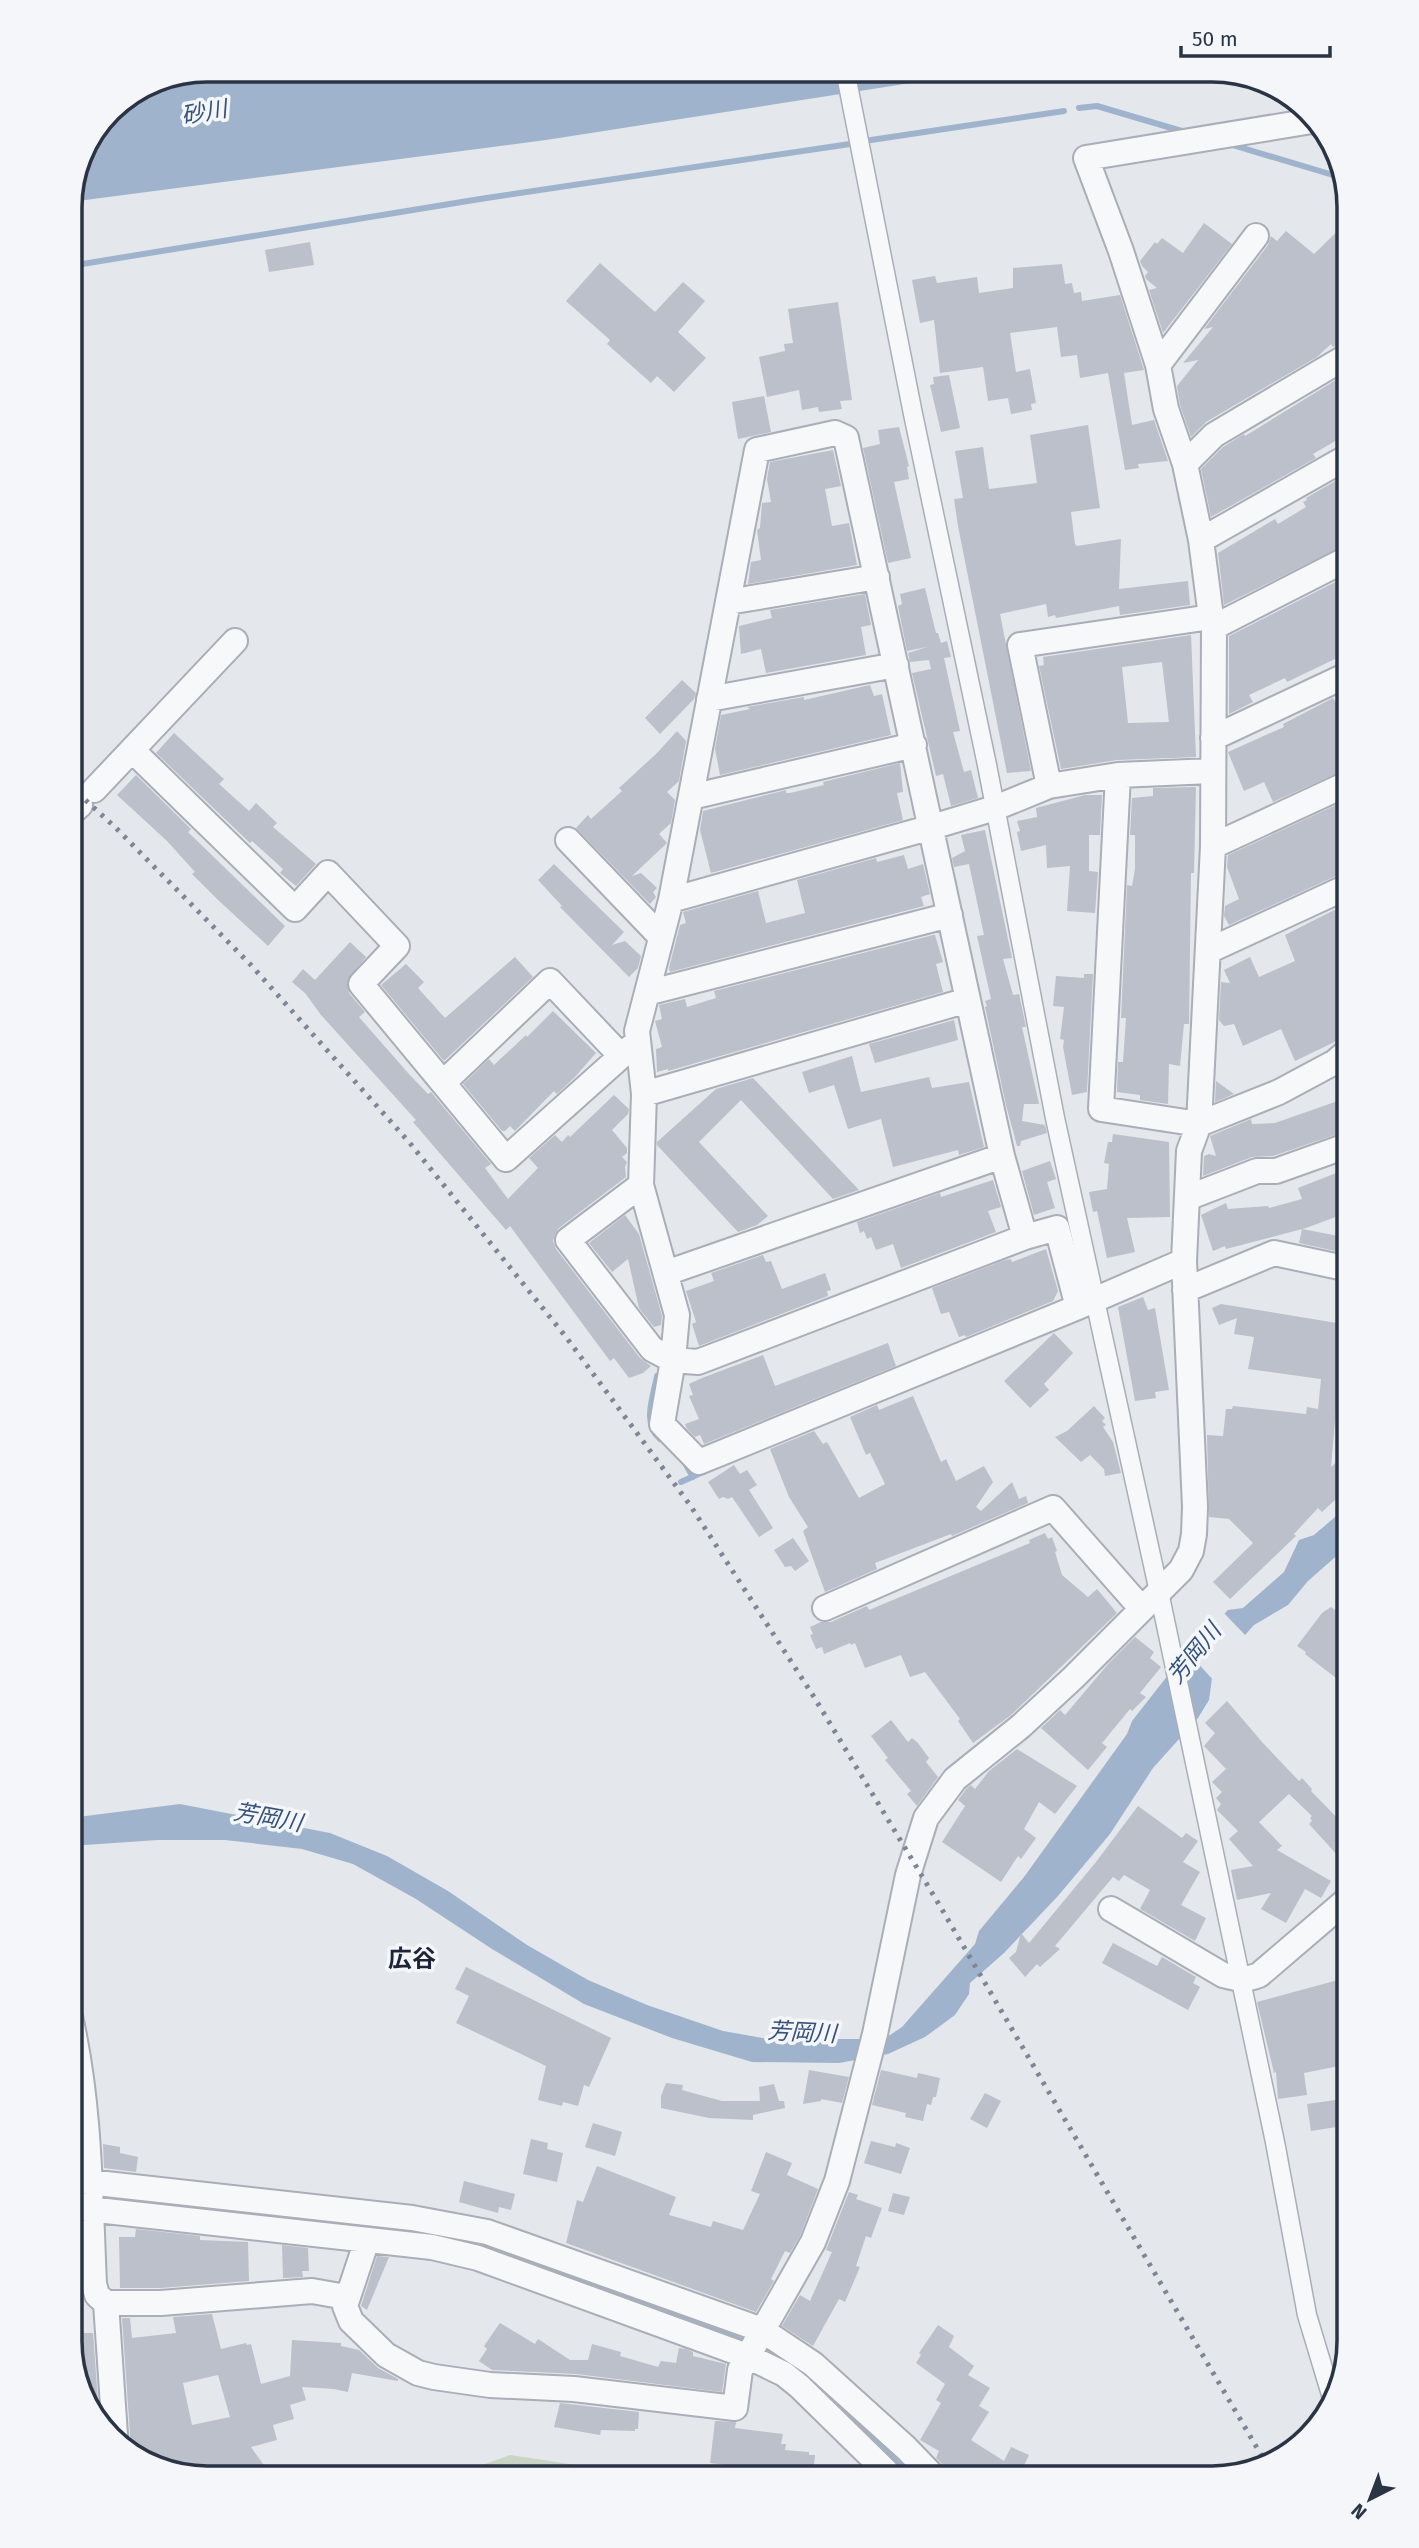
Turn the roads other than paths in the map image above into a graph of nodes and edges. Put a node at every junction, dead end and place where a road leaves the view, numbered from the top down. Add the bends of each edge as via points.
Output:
1 (848, 83) edge
2 (1303, 122) edge
3 (1256, 236) dead end
4 (1337, 362) edge
5 (1158, 365) junction
6 (1337, 463) edge
7 (1185, 464) junction
8 (1201, 540) junction
9 (1337, 564) edge
10 (877, 577) junction
11 (728, 603) junction
12 (1213, 622) junction
13 (235, 641) dead end
14 (897, 665) junction
15 (1337, 680) edge
16 (709, 699) junction
17 (1213, 738) junction
18 (914, 745) junction
19 (132, 750) junction
20 (1212, 771) junction
21 (1118, 775) junction
22 (1049, 786) junction
23 (1337, 789) edge
24 (691, 797) junction
25 (83, 801) edge
26 (995, 808) junction
27 (932, 827) junction
28 (568, 840) dead end
29 (1213, 846) junction
30 (1337, 892) edge
31 (671, 900) junction
32 (950, 915) junction
33 (661, 937) junction
34 (1208, 951) junction
35 (647, 993) junction
36 (968, 1000) junction
37 (629, 1048) junction
38 (1337, 1060) edge
39 (443, 1083) junction
40 (643, 1094) junction
41 (1199, 1124) junction
42 (1337, 1148) edge
43 (1002, 1156) junction
44 (641, 1185) junction
45 (1187, 1198) junction
46 (1025, 1237) junction
47 (1184, 1261) junction
48 (1337, 1266) edge
49 (666, 1273) junction
50 (1185, 1290) junction
51 (1086, 1303) junction
52 (673, 1360) junction
53 (1151, 1600) junction
54 (825, 1608) dead end
55 (1337, 1908) edge
56 (1111, 1909) dead end
57 (1240, 1979) junction
58 (82, 2164) edge
59 (84, 2197) edge
60 (367, 2240) junction
61 (346, 2297) junction
62 (106, 2303) junction
63 (754, 2345) junction
64 (1328, 2385) edge
65 (114, 2424) edge
66 (880, 2466) edge
67 (923, 2466) edge

1 - 26 street
2 - 5 street via 1086,158
3 - 5 street
4 - 7 street via 1214,435
5 - 7 street via 1166,409
6 - 8 street
7 - 8 street
8 - 12 street
9 - 12 street
10 - 11 street
10 - 11 street via 846,438 835,433 757,450
10 - 14 street
11 - 16 street
12 - 17 street
12 - 22 street via 1020,645
13 - 19 street
14 - 16 street
14 - 18 street
15 - 17 street
16 - 24 street
17 - 20 street
18 - 24 street
18 - 27 street
19 - 25 street
19 - 39 street via 295,909 328,873 397,946 361,985
20 - 21 street
20 - 29 street
21 - 22 street
21 - 41 street via 1101,1109
22 - 26 street
23 - 29 street
24 - 31 street
26 - 27 street
26 - 51 street
27 - 31 street
27 - 32 street
28 - 33 street
29 - 34 street
30 - 34 street
31 - 33 street
32 - 35 street
32 - 36 street
33 - 35 street
34 - 41 street
35 - 37 street
36 - 40 street
36 - 43 street
37 - 39 street via 550,981
37 - 39 street via 506,1159
37 - 40 street
38 - 41 street via 1279,1091
40 - 44 street
41 - 45 street via 1189,1151
42 - 45 street via 1276,1171 1257,1171
43 - 46 street
43 - 49 street
44 - 49 street
44 - 52 street via 568,1240 652,1349
45 - 47 street
46 - 51 street via 1057,1228
46 - 52 street via 698,1362
47 - 50 street
47 - 51 street
48 - 50 street via 1274,1253
49 - 52 street via 677,1315
50 - 53 street via 1194,1534 1181,1570
51 - 52 street via 699,1462 662,1424
51 - 53 street
53 - 54 street via 1053,1508
53 - 57 street via 1173,1660
53 - 63 street via 1021,1726 955,1779 926,1818 908,1875 846,2149 826,2212
55 - 57 street via 1259,1975
56 - 57 street via 1223,1975
57 - 64 street via 1307,2315
58 - 59 street
59 - 60 street
59 - 62 street via 94,2284
59 - 63 street via 398,2216 467,2226
60 - 61 street
60 - 63 street via 466,2254
61 - 62 street via 312,2291
61 - 63 street via 351,2321 386,2355 418,2373 490,2385 573,2389 735,2408 740,2370
62 - 65 street
63 - 66 street
63 - 67 street via 813,2364

